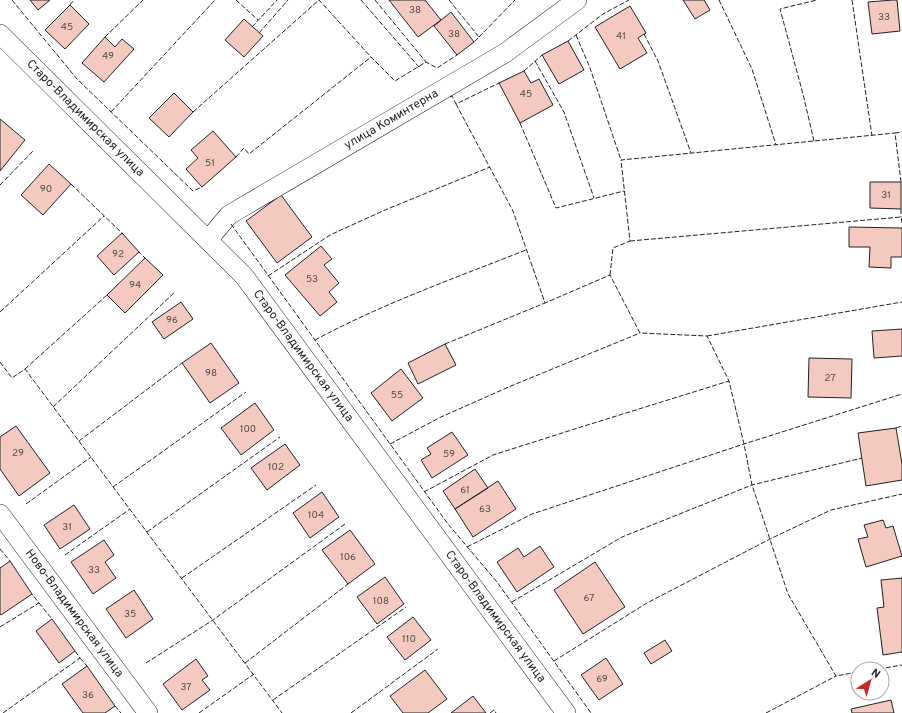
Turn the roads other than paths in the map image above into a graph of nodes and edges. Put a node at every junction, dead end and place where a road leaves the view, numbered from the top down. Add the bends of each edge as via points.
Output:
1 (577, 0) edge
2 (0, 34) edge
3 (208, 240) junction
4 (0, 514) edge
5 (148, 713) edge
6 (566, 713) edge

1 - 3 street, улица Коминтерна via 504,54 229,215
2 - 3 street, Старо-Владимирская улица
3 - 6 street, Старо-Владимирская улица via 244,276
4 - 5 street, Ново-Владимирская улица

